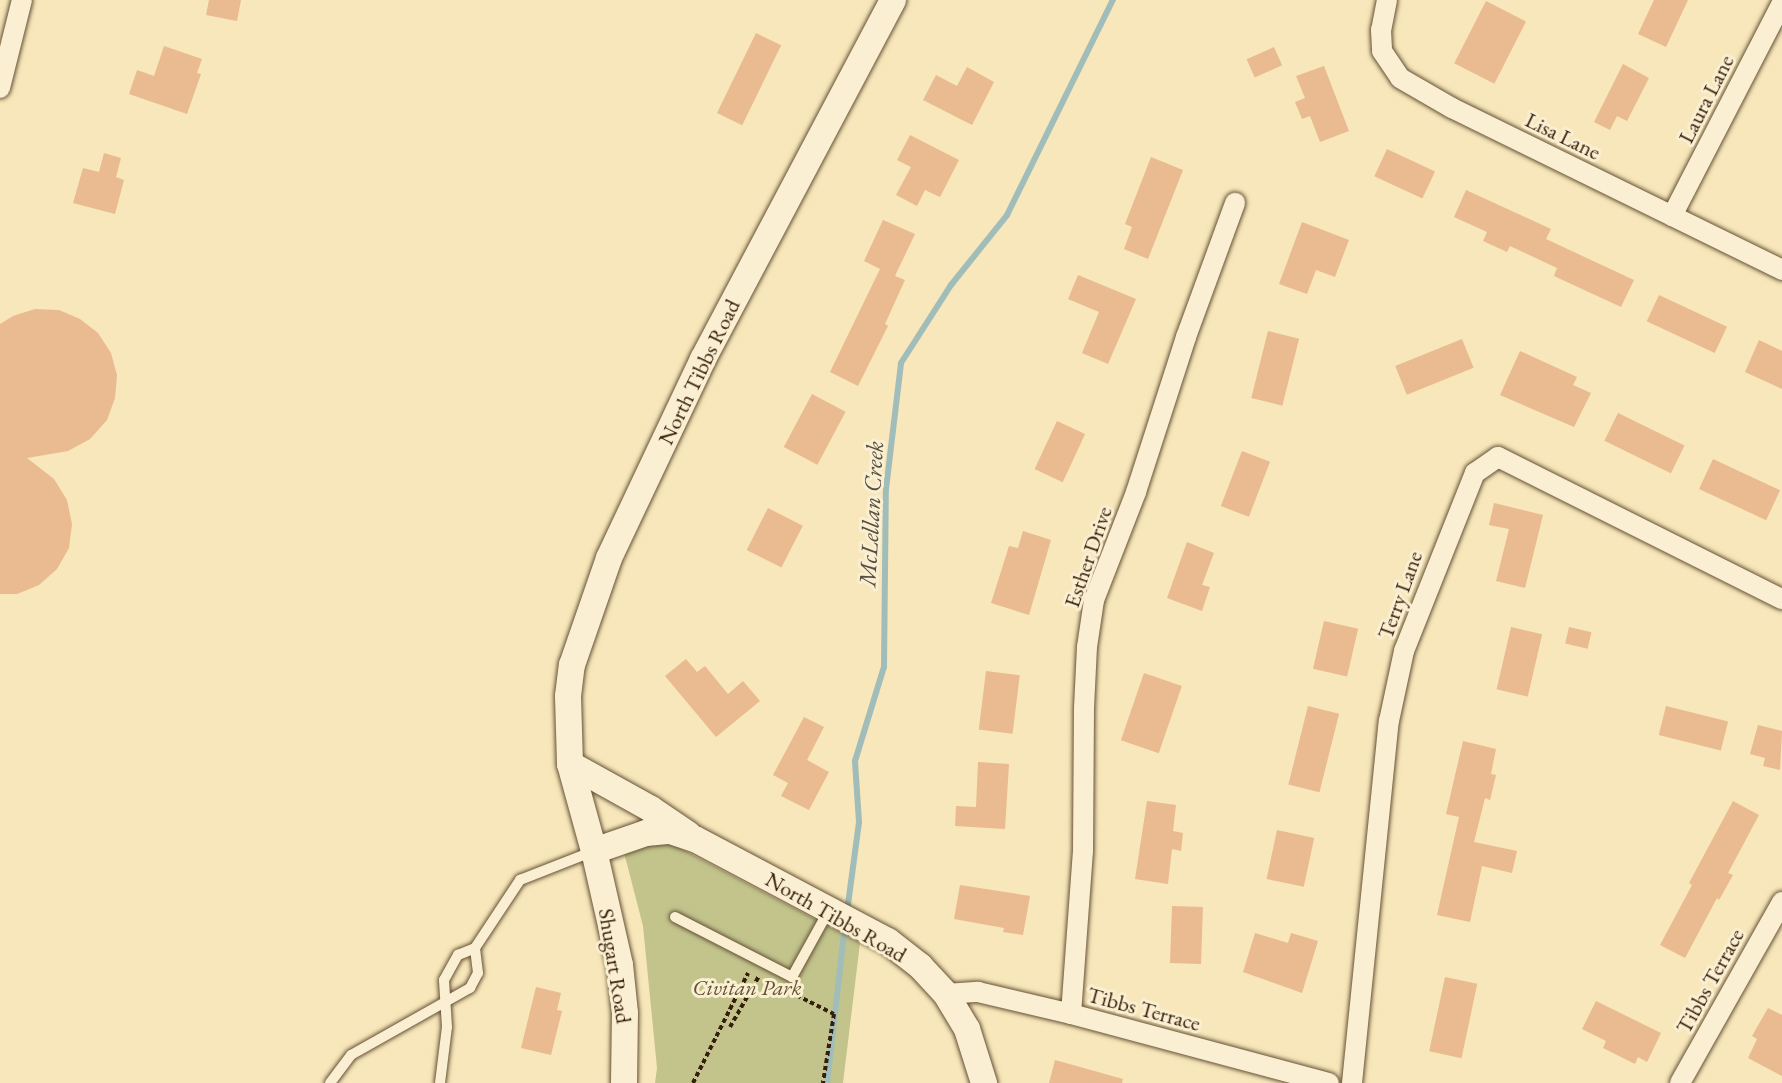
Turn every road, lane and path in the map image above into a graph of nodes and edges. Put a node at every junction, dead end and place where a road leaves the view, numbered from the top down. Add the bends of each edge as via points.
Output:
1 (22, 0) edge
2 (894, 0) edge
3 (1387, 0) edge
4 (1782, 3) edge
5 (0, 14) edge
6 (14, 30) junction
7 (0, 88) edge
8 (1235, 203) dead end
9 (1672, 216) junction
10 (1782, 270) edge
11 (1782, 599) edge
12 (570, 764) junction
13 (695, 839) junction
14 (594, 851) junction
15 (1782, 902) edge
16 (832, 911) junction
17 (675, 916) dead end
18 (475, 948) junction
19 (748, 973) dead end
20 (769, 981) dead end
21 (780, 987) dead end
22 (946, 994) junction
23 (447, 1002) junction
24 (1071, 1014) junction
25 (730, 1027) dead end
26 (330, 1083) edge
27 (440, 1083) edge
28 (624, 1083) edge
29 (693, 1083) edge
30 (823, 1083) edge
31 (984, 1083) edge
32 (1329, 1083) edge
33 (1352, 1083) edge
34 (1680, 1083) edge

1 - 6 street
2 - 12 street, North Tibbs Road via 704,359 609,558 572,664 568,696
3 - 9 street, Lisa Lane via 1381,30 1382,51 1400,78 1452,108
4 - 9 street, Laura Lane
5 - 6 street
6 - 7 street
8 - 24 street, Esther Drive via 1136,492 1094,600 1087,647 1083,851
9 - 10 street, Lisa Lane
11 - 33 street, Terry Lane via 1498,457 1475,473 1404,651 1389,721
12 - 13 street, North Tibbs Road via 651,809
12 - 14 street, North Tibbs Road
13 - 14 street, North Tibbs Road via 670,831 646,833
13 - 16 street, North Tibbs Road
14 - 18 lane via 520,880
14 - 28 street, Shugart Road via 620,965 625,1013
15 - 34 street, Tibbs Terrace
16 - 17 lane via 792,977
16 - 22 street, North Tibbs Road via 888,941 920,966
18 - 23 lane via 478,973 470,988
18 - 23 lane via 458,955 444,980
19 - 29 path
20 - 25 path via 759,976
21 - 30 path via 834,1014
22 - 24 street, Tibbs Terrace via 978,992
22 - 31 street, North Tibbs Road via 967,1029
23 - 26 lane via 351,1055
23 - 27 lane
24 - 32 street, Tibbs Terrace

